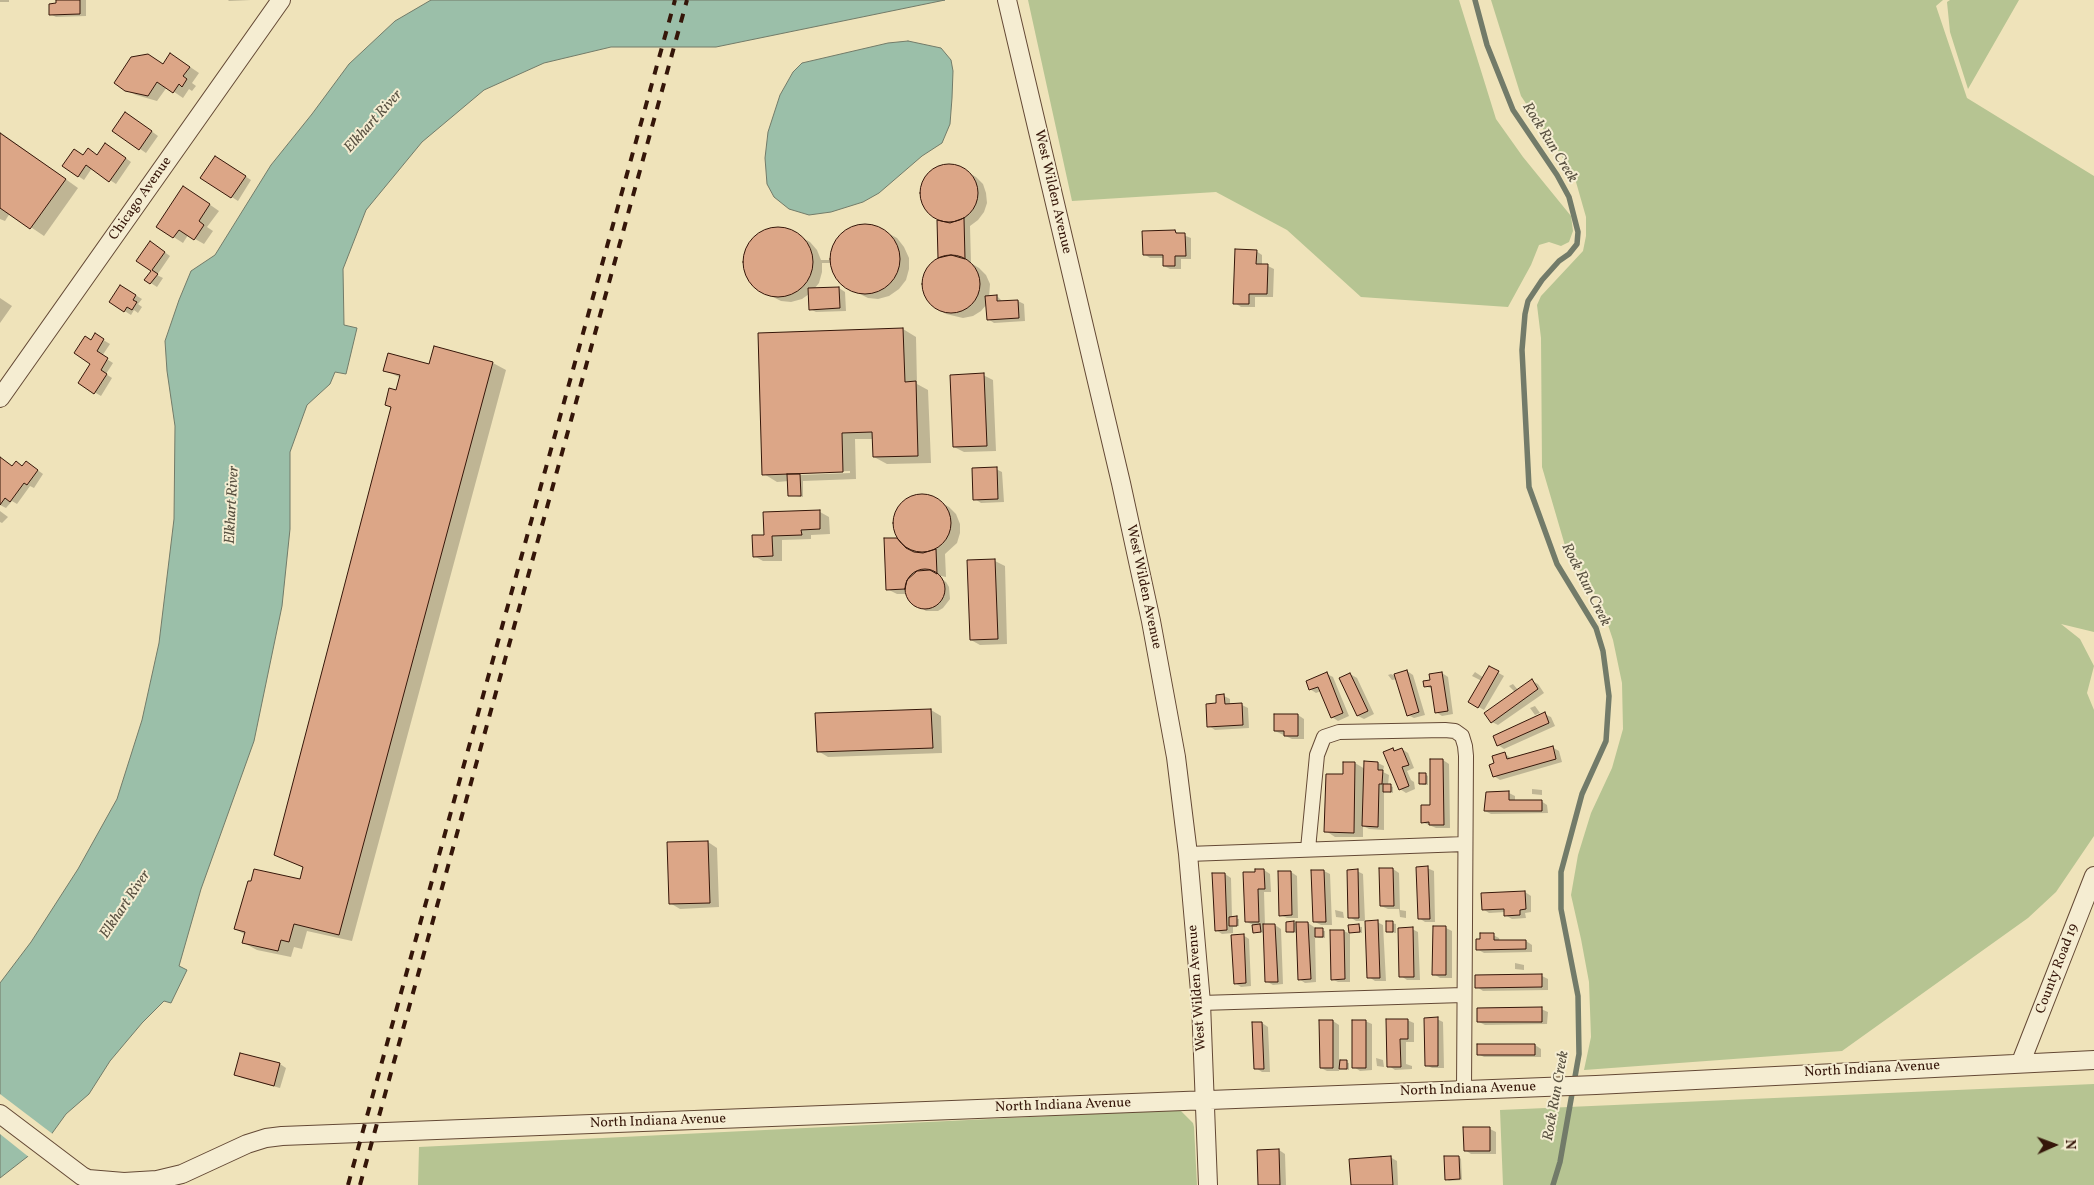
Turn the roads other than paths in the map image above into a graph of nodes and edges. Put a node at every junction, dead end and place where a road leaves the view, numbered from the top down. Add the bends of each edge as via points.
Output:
1 (281, 0) edge
2 (1007, 0) edge
3 (0, 398) edge
4 (1465, 844) junction
5 (1308, 849) junction
6 (1188, 854) junction
7 (2094, 876) edge
8 (1463, 995) junction
9 (1201, 1003) junction
10 (2094, 1060) edge
11 (2021, 1062) junction
12 (1464, 1090) junction
13 (1204, 1101) junction
14 (0, 1114) edge
15 (88, 1182) edge
16 (1208, 1185) edge

1 - 3 street, Chicago Avenue
2 - 6 street, West Wilden Avenue via 1151,621 1176,757
4 - 5 street
4 - 5 street via 1466,751 1462,736 1445,730 1339,732 1324,737 1316,754
4 - 8 street
5 - 6 street
6 - 9 street, West Wilden Avenue
7 - 11 street, County Road 19
8 - 9 street
8 - 12 street
9 - 13 street, West Wilden Avenue
10 - 11 street, North Indiana Avenue
11 - 12 street, North Indiana Avenue
12 - 13 street, North Indiana Avenue
13 - 15 street, North Indiana Avenue via 282,1136 248,1144 197,1168 157,1180
13 - 16 street, West Wilden Avenue
14 - 15 street, North Indiana Avenue

